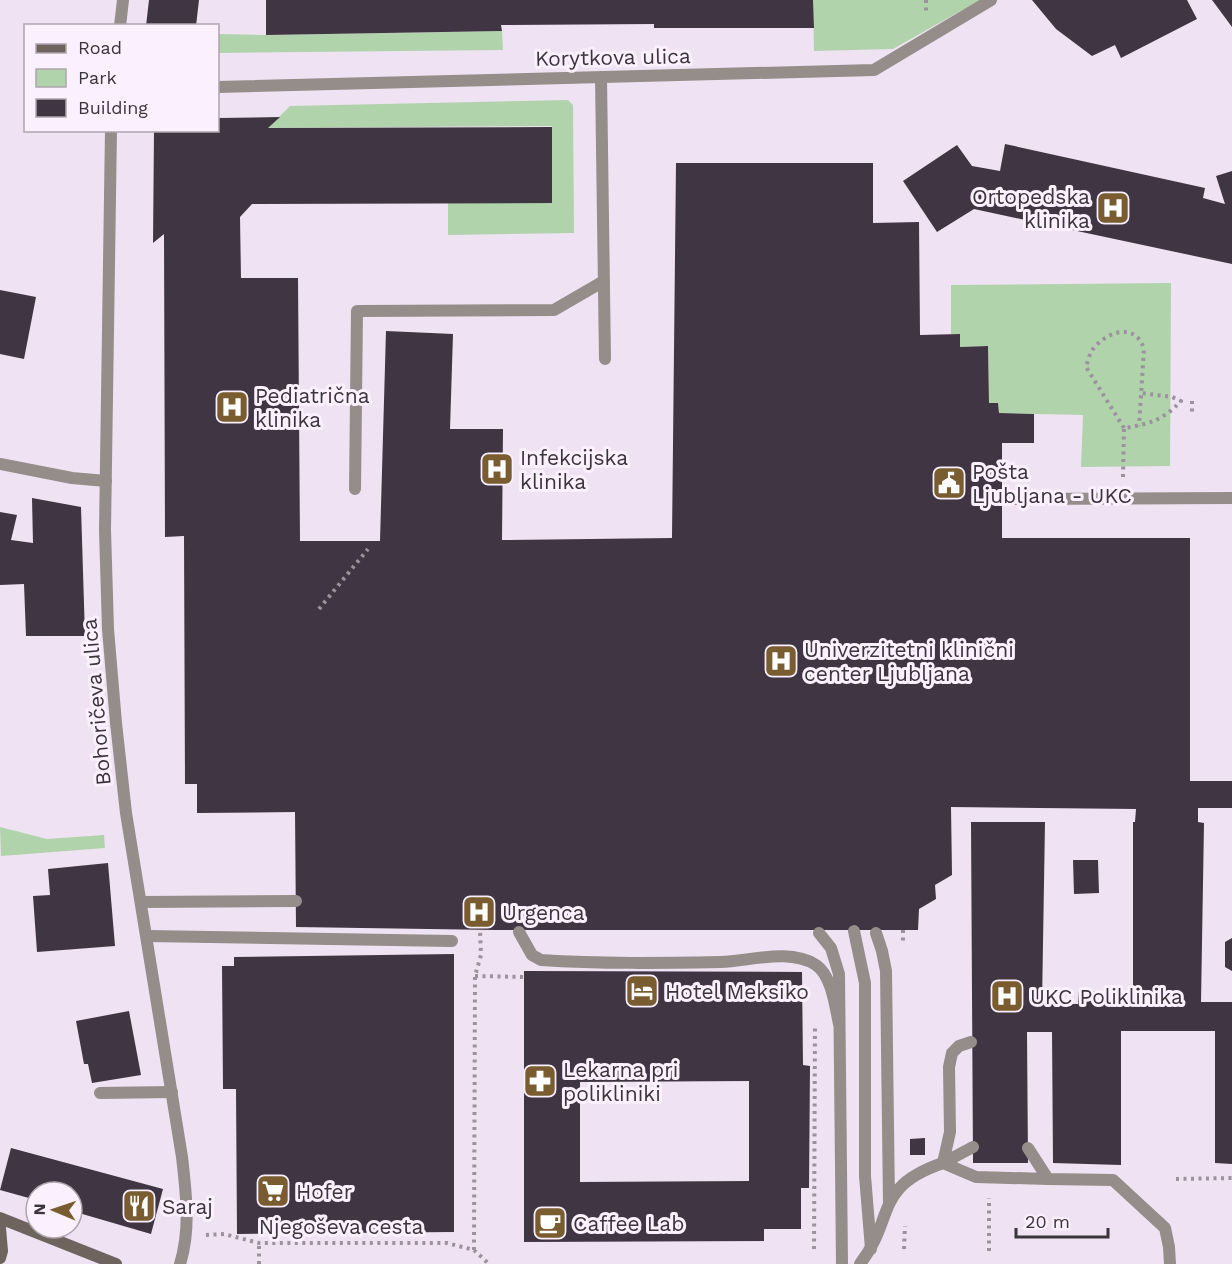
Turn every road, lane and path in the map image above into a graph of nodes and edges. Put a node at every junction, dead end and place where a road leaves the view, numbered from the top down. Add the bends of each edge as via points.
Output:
1 (123, 0) edge
2 (991, 0) edge
3 (120, 24) edge
4 (601, 77) junction
5 (219, 87) edge
6 (111, 132) edge
7 (604, 281) junction
8 (605, 359) dead end
9 (1141, 393) junction
10 (1192, 401) dead end
11 (1192, 416) dead end
12 (1138, 426) junction
13 (1124, 428) junction
14 (0, 464) edge
15 (106, 481) junction
16 (355, 489) dead end
17 (1123, 498) junction
18 (1232, 498) edge
19 (1001, 499) dead end
20 (368, 549) dead end
21 (319, 609) dead end
22 (296, 901) dead end
23 (142, 902) junction
24 (480, 930) dead end
25 (854, 931) dead end
26 (519, 932) dead end
27 (819, 933) dead end
28 (876, 933) dead end
29 (148, 936) junction
30 (452, 941) dead end
31 (475, 976) junction
32 (534, 977) dead end
33 (815, 1013) dead end
34 (839, 1024) junction
35 (971, 1041) dead end
36 (172, 1092) junction
37 (100, 1093) dead end
38 (973, 1148) dead end
39 (1028, 1148) dead end
40 (943, 1163) junction
41 (989, 1178) junction
42 (1232, 1178) edge
43 (1048, 1179) junction
44 (1176, 1179) dead end
45 (889, 1202) junction
46 (0, 1218) edge
47 (0, 1228) edge
48 (187, 1235) junction
49 (259, 1243) junction
50 (814, 1249) dead end
51 (871, 1249) junction
52 (474, 1250) junction
53 (989, 1251) dead end
54 (0, 1258) edge
55 (116, 1264) edge
56 (180, 1264) edge
57 (259, 1264) edge
58 (489, 1264) edge
59 (842, 1264) edge
60 (860, 1264) edge
61 (1170, 1264) edge

1 - 3 street
2 - 4 street, Korytkova ulica via 874,70
4 - 5 street, Korytkova ulica
4 - 7 street
6 - 15 street, Bohoričeva ulica
7 - 8 street
7 - 16 street via 554,310 357,311
9 - 12 path
9 - 12 path via 1181,401 1168,414
9 - 13 path via 1141,339 1121,331 1092,350 1086,367
10 - 11 path
12 - 13 path
13 - 17 path
14 - 15 street
15 - 23 street, Bohoričeva ulica via 105,560 111,677 126,813
17 - 18 street
17 - 19 street
20 - 21 path
22 - 23 street
23 - 29 street, Bohoričeva ulica
24 - 31 path via 481,955
25 - 51 street via 865,982 865,1176
26 - 34 street via 532,955 542,960 807,960 821,969 827,980
27 - 34 street via 836,962
28 - 45 street via 886,971
29 - 30 street
29 - 36 street, Bohoričeva ulica
31 - 32 path
31 - 52 path
33 - 50 path
34 - 59 street
35 - 40 street via 952,1053 950,1132
36 - 37 street
36 - 48 street, Bohoričeva ulica via 187,1202
38 - 40 street
39 - 43 street
40 - 41 street via 976,1177
40 - 45 street via 906,1180
41 - 43 street
41 - 53 path
42 - 44 path
43 - 61 street via 1113,1180 1165,1228
45 - 51 street
46 - 55 main road
47 - 54 main road
48 - 49 path, Njegoševa cesta via 224,1234
48 - 56 street, Bohoričeva ulica
49 - 52 path, Njegoševa cesta via 435,1242
49 - 57 path
51 - 60 street
52 - 58 path

